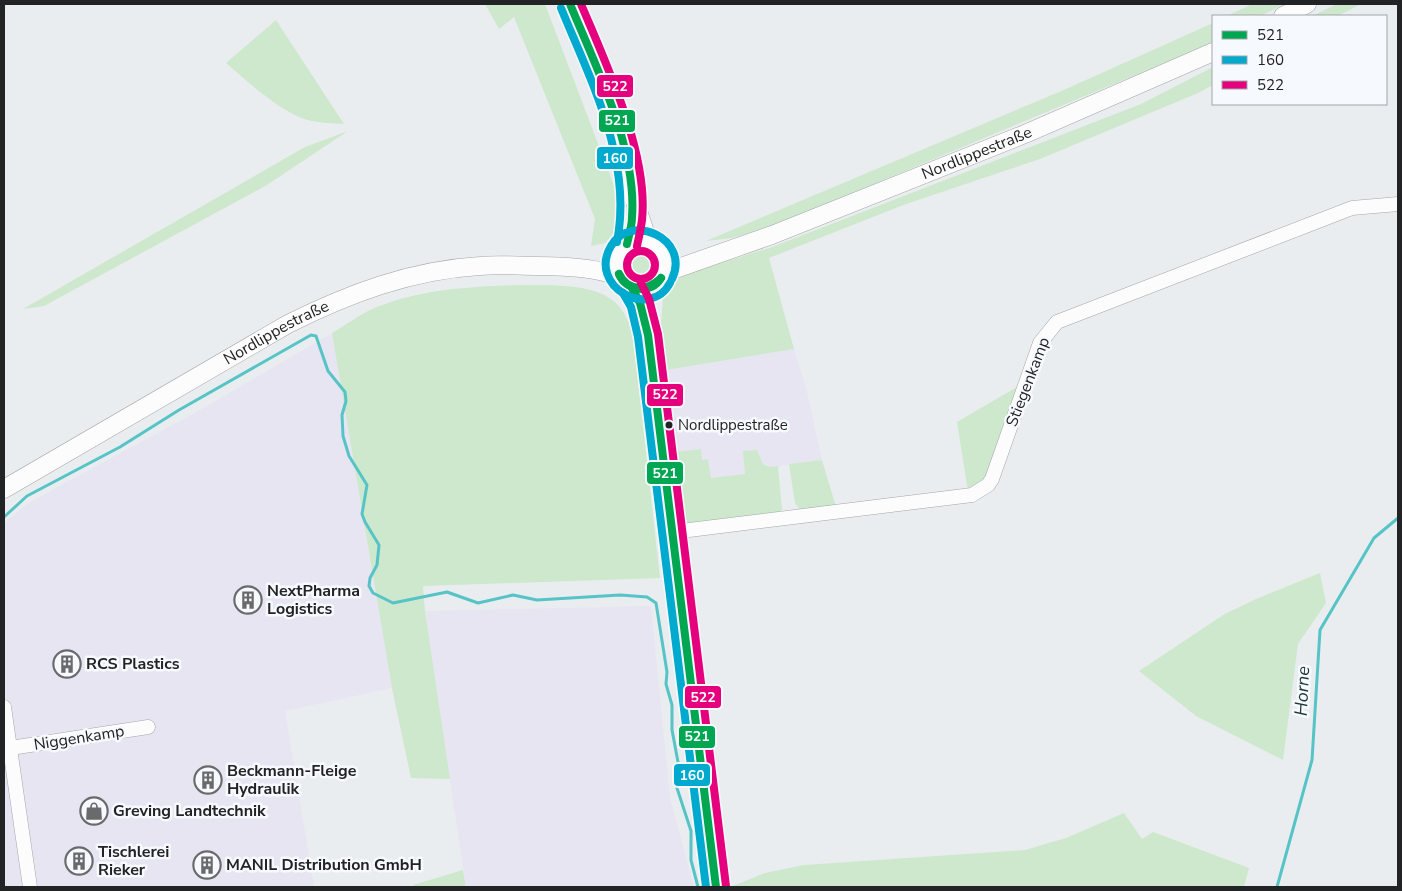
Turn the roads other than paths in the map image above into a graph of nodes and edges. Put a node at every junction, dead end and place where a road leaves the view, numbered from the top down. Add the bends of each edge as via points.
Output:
1 (570, 4) edge
2 (1307, 4) edge
3 (1286, 15) edge
4 (1212, 52) edge
5 (631, 190) junction
6 (1398, 204) edge
7 (648, 241) junction
8 (736, 247) junction
9 (623, 249) junction
10 (662, 253) junction
11 (558, 266) junction
12 (659, 279) junction
13 (626, 283) junction
14 (648, 335) junction
15 (46, 463) junction
16 (4, 477) edge
17 (4, 489) edge
18 (673, 532) junction
19 (4, 708) edge
20 (148, 727) dead end
21 (7, 749) edge
22 (30, 887) edge
23 (716, 887) edge

1 - 5 main road via 619,131
2 - 3 main road
4 - 8 main road, Nordlippestraße via 1025,134
5 - 7 main road
5 - 9 main road via 630,235
6 - 18 street, Stiegenkamp via 1352,208 1057,322 1040,343 992,478 972,495
7 - 9 main road via 642,240
7 - 10 main road
8 - 10 main road, Nordlippestraße via 681,254
8 - 12 main road, Nordlippestraße
9 - 11 main road, Nordlippestraße via 599,261
9 - 13 main road via 616,265
10 - 12 main road via 665,259
11 - 13 main road, Nordlippestraße via 600,271
11 - 15 main road, Nordlippestraße via 480,266 421,274 368,288 288,324
12 - 13 main road via 644,290
12 - 14 main road
13 - 14 main road via 640,303
14 - 18 main road
15 - 16 main road, Nordlippestraße
15 - 17 main road, Nordlippestraße
18 - 23 main road
19 - 21 street
20 - 21 street, Niggenkamp
21 - 22 street

